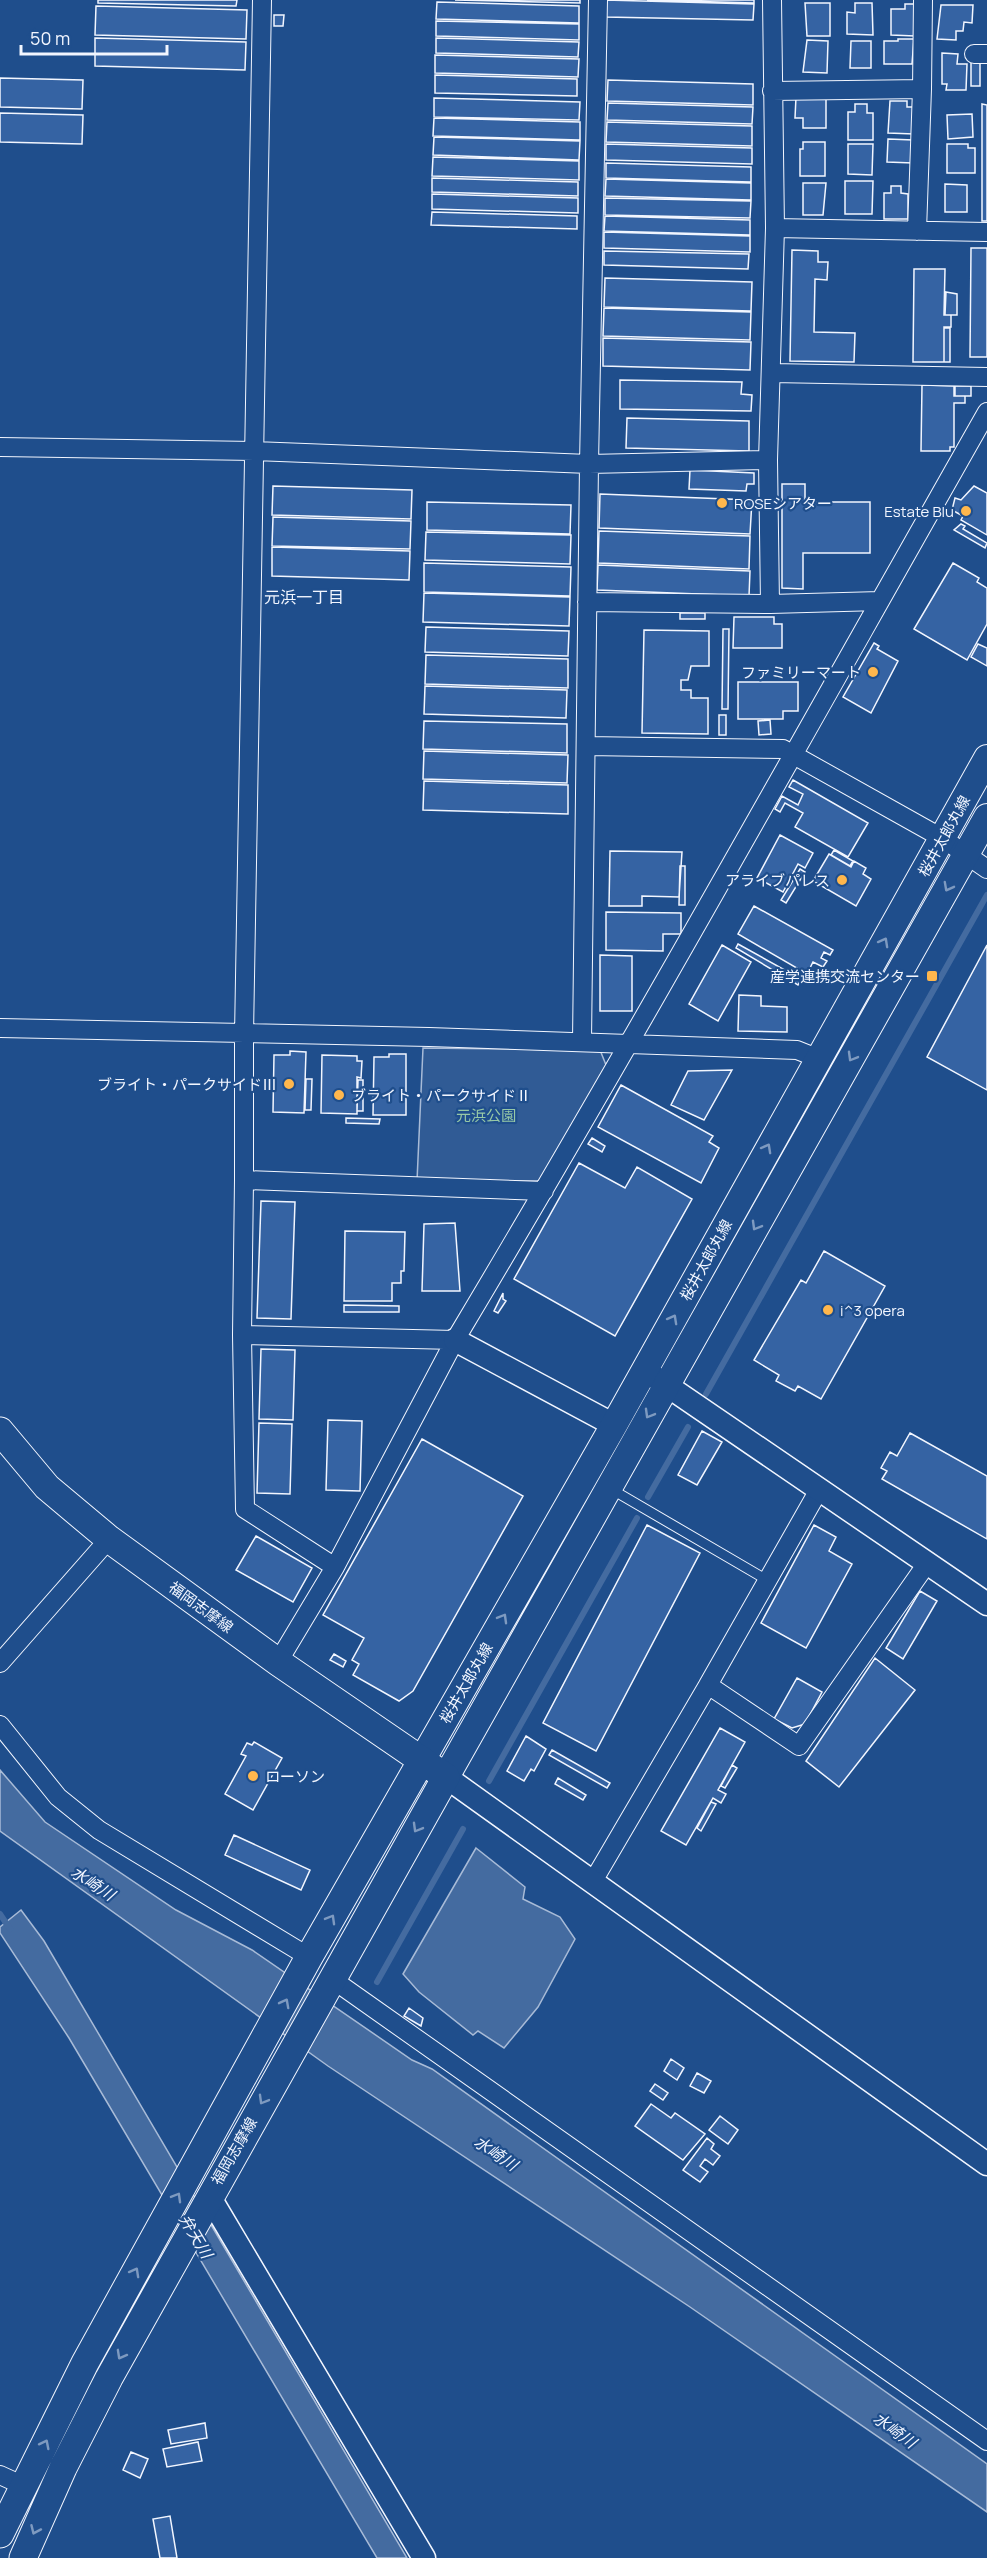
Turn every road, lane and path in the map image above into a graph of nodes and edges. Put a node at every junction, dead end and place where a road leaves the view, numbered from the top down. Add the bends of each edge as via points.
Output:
1 (262, 0) edge
2 (598, 0) edge
3 (772, 0) edge
4 (923, 0) edge
5 (922, 89) junction
6 (772, 91) junction
7 (775, 228) junction
8 (917, 231) junction
9 (987, 232) edge
10 (772, 374) junction
11 (987, 377) edge
12 (987, 412) edge
13 (0, 447) edge
14 (254, 451) junction
15 (768, 460) junction
16 (589, 464) junction
17 (880, 601) junction
18 (587, 603) junction
19 (770, 604) junction
20 (586, 746) junction
21 (794, 754) junction
22 (987, 758) edge
23 (987, 818) edge
24 (942, 838) junction
25 (966, 854) junction
26 (987, 869) edge
27 (0, 1028) edge
28 (243, 1035) junction
29 (582, 1041) junction
30 (630, 1043) junction
31 (817, 1058) junction
32 (244, 1179) junction
33 (544, 1191) junction
34 (242, 1335) junction
35 (455, 1340) junction
36 (645, 1370) junction
37 (666, 1384) junction
38 (614, 1425) junction
39 (0, 1431) edge
40 (608, 1487) junction
41 (820, 1488) junction
42 (109, 1539) junction
43 (928, 1562) junction
44 (335, 1567) junction
45 (767, 1580) junction
46 (987, 1604) edge
47 (278, 1662) junction
48 (0, 1663) edge
49 (708, 1685) junction
50 (0, 1725) edge
51 (422, 1760) junction
52 (446, 1777) junction
53 (592, 1883) junction
54 (305, 1964) junction
55 (330, 1983) junction
56 (987, 2164) edge
57 (207, 2200) junction
58 (987, 2441) edge
59 (12, 2480) edge
60 (0, 2534) edge
61 (23, 2558) edge
62 (424, 2558) edge

1 - 14 street
2 - 16 street
3 - 6 street
4 - 5 street
5 - 6 street
5 - 8 street
6 - 7 street
7 - 8 street
7 - 10 street
8 - 9 street
10 - 11 street
10 - 15 street
12 - 17 street
13 - 14 street
14 - 16 street
14 - 28 street
15 - 16 street
15 - 19 street
16 - 18 street
17 - 19 street
17 - 21 street
18 - 19 street
18 - 20 street
20 - 21 street via 783,749
20 - 29 street
21 - 24 street
21 - 30 street
22 - 24 main road, 桜井太郎丸線
23 - 25 main road, 桜井太郎丸線
24 - 25 street
31 -> 24 main road, 桜井太郎丸線
25 - 26 street
25 -> 37 main road, 桜井太郎丸線
27 - 28 street
28 - 29 street
28 - 32 street
29 - 30 street
30 - 31 street via 797,1050
30 - 33 street
36 -> 31 main road, 桜井太郎丸線
32 - 33 street
32 - 34 street
33 - 35 street
34 - 35 street
34 - 44 street via 245,1509
35 - 38 street
35 - 44 street
36 - 37 street
36 - 38 main road, 桜井太郎丸線
37 -> 40 main road, 桜井太郎丸線
37 - 41 street
51 -> 38 main road, 桜井太郎丸線
39 - 42 main road, 福岡志摩線 via 47,1487
40 - 45 lane
40 - 52 main road, 桜井太郎丸線
41 - 43 street
41 - 45 street
42 - 47 main road, 福岡志摩線
42 - 48 street
43 - 46 street
43 - 49 street via 799,1746
44 - 47 street
45 - 49 street
47 - 51 main road, 福岡志摩線
49 - 53 street
50 - 54 street via 58,1797 99,1830
51 - 52 main road, 福岡志摩線
54 -> 51 main road, 福岡志摩線
52 - 53 street
52 -> 55 main road, 福岡志摩線
53 - 56 street
59 -> 54 main road, 福岡志摩線 via 85,2363
55 -> 57 main road, 福岡志摩線
55 - 58 street
57 -> 61 main road, 福岡志摩線 via 109,2378
57 - 62 street
59 - 60 main road, 福岡志摩線

